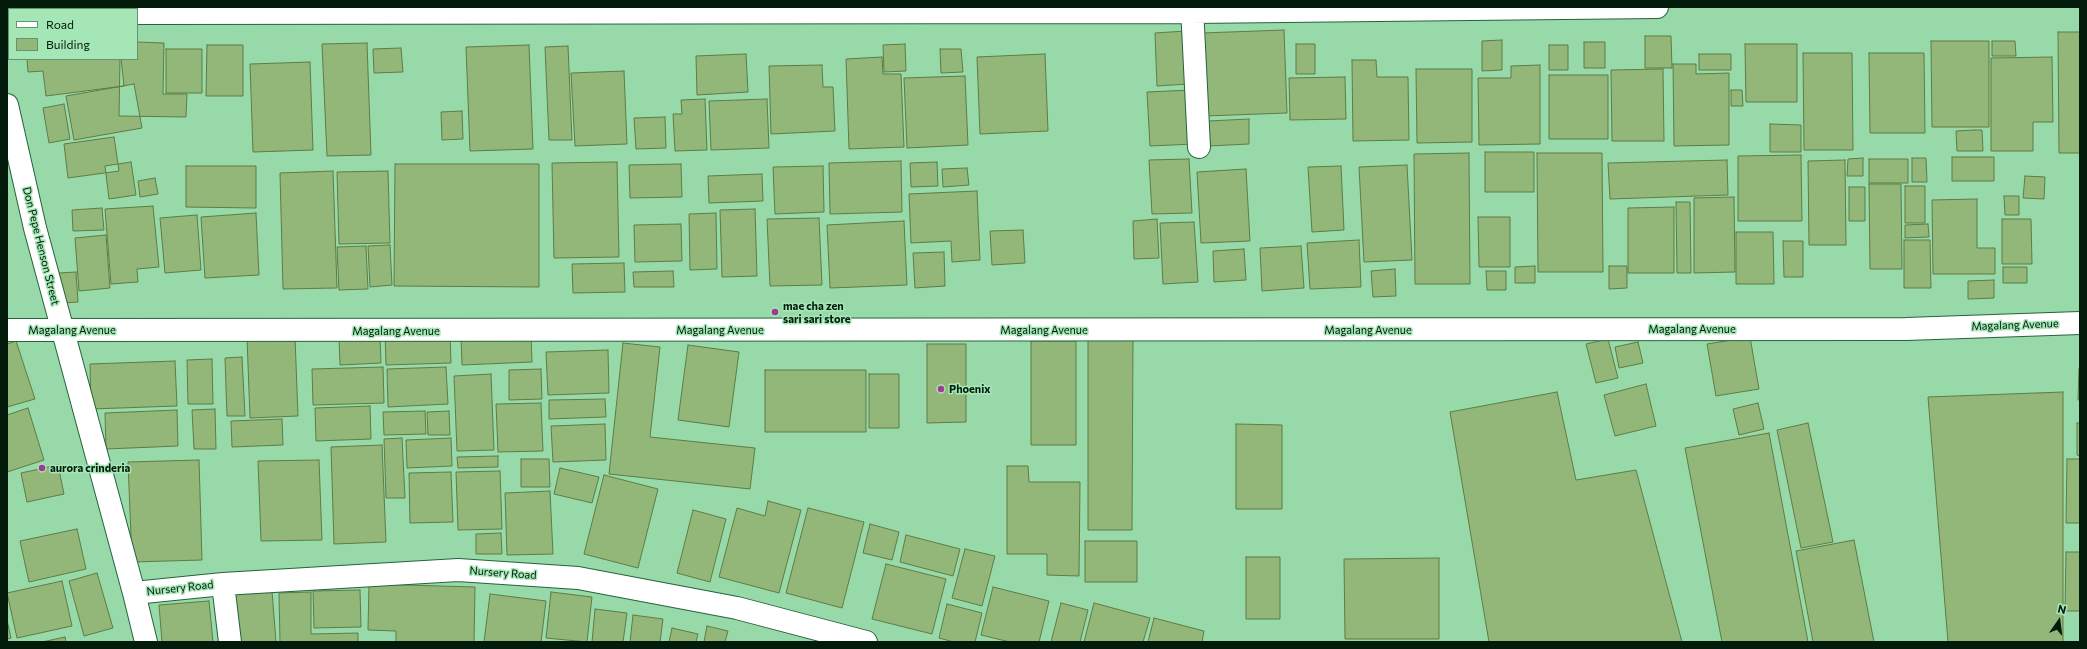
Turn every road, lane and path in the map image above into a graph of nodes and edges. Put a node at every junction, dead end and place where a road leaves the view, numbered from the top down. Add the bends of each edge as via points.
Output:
1 (1657, 7) edge
2 (1192, 9) edge
3 (138, 13) edge
4 (7, 105) edge
5 (1199, 147) dead end
6 (2080, 322) edge
7 (7, 330) edge
8 (62, 331) junction
9 (223, 584) junction
10 (134, 594) junction
11 (146, 642) edge
12 (230, 642) edge
13 (866, 642) edge

1 - 2 street
2 - 3 street
2 - 5 street
4 - 8 street, Don Pepe Henson Street
6 - 8 street, Magalang Avenue via 1906,329
7 - 8 street, Magalang Avenue
8 - 10 street, Don Pepe Henson Street
9 - 10 street, Nursery Road
9 - 12 street
9 - 13 street, Nursery Road via 458,570 578,578 737,608
10 - 11 street, Don Pepe Henson Street

